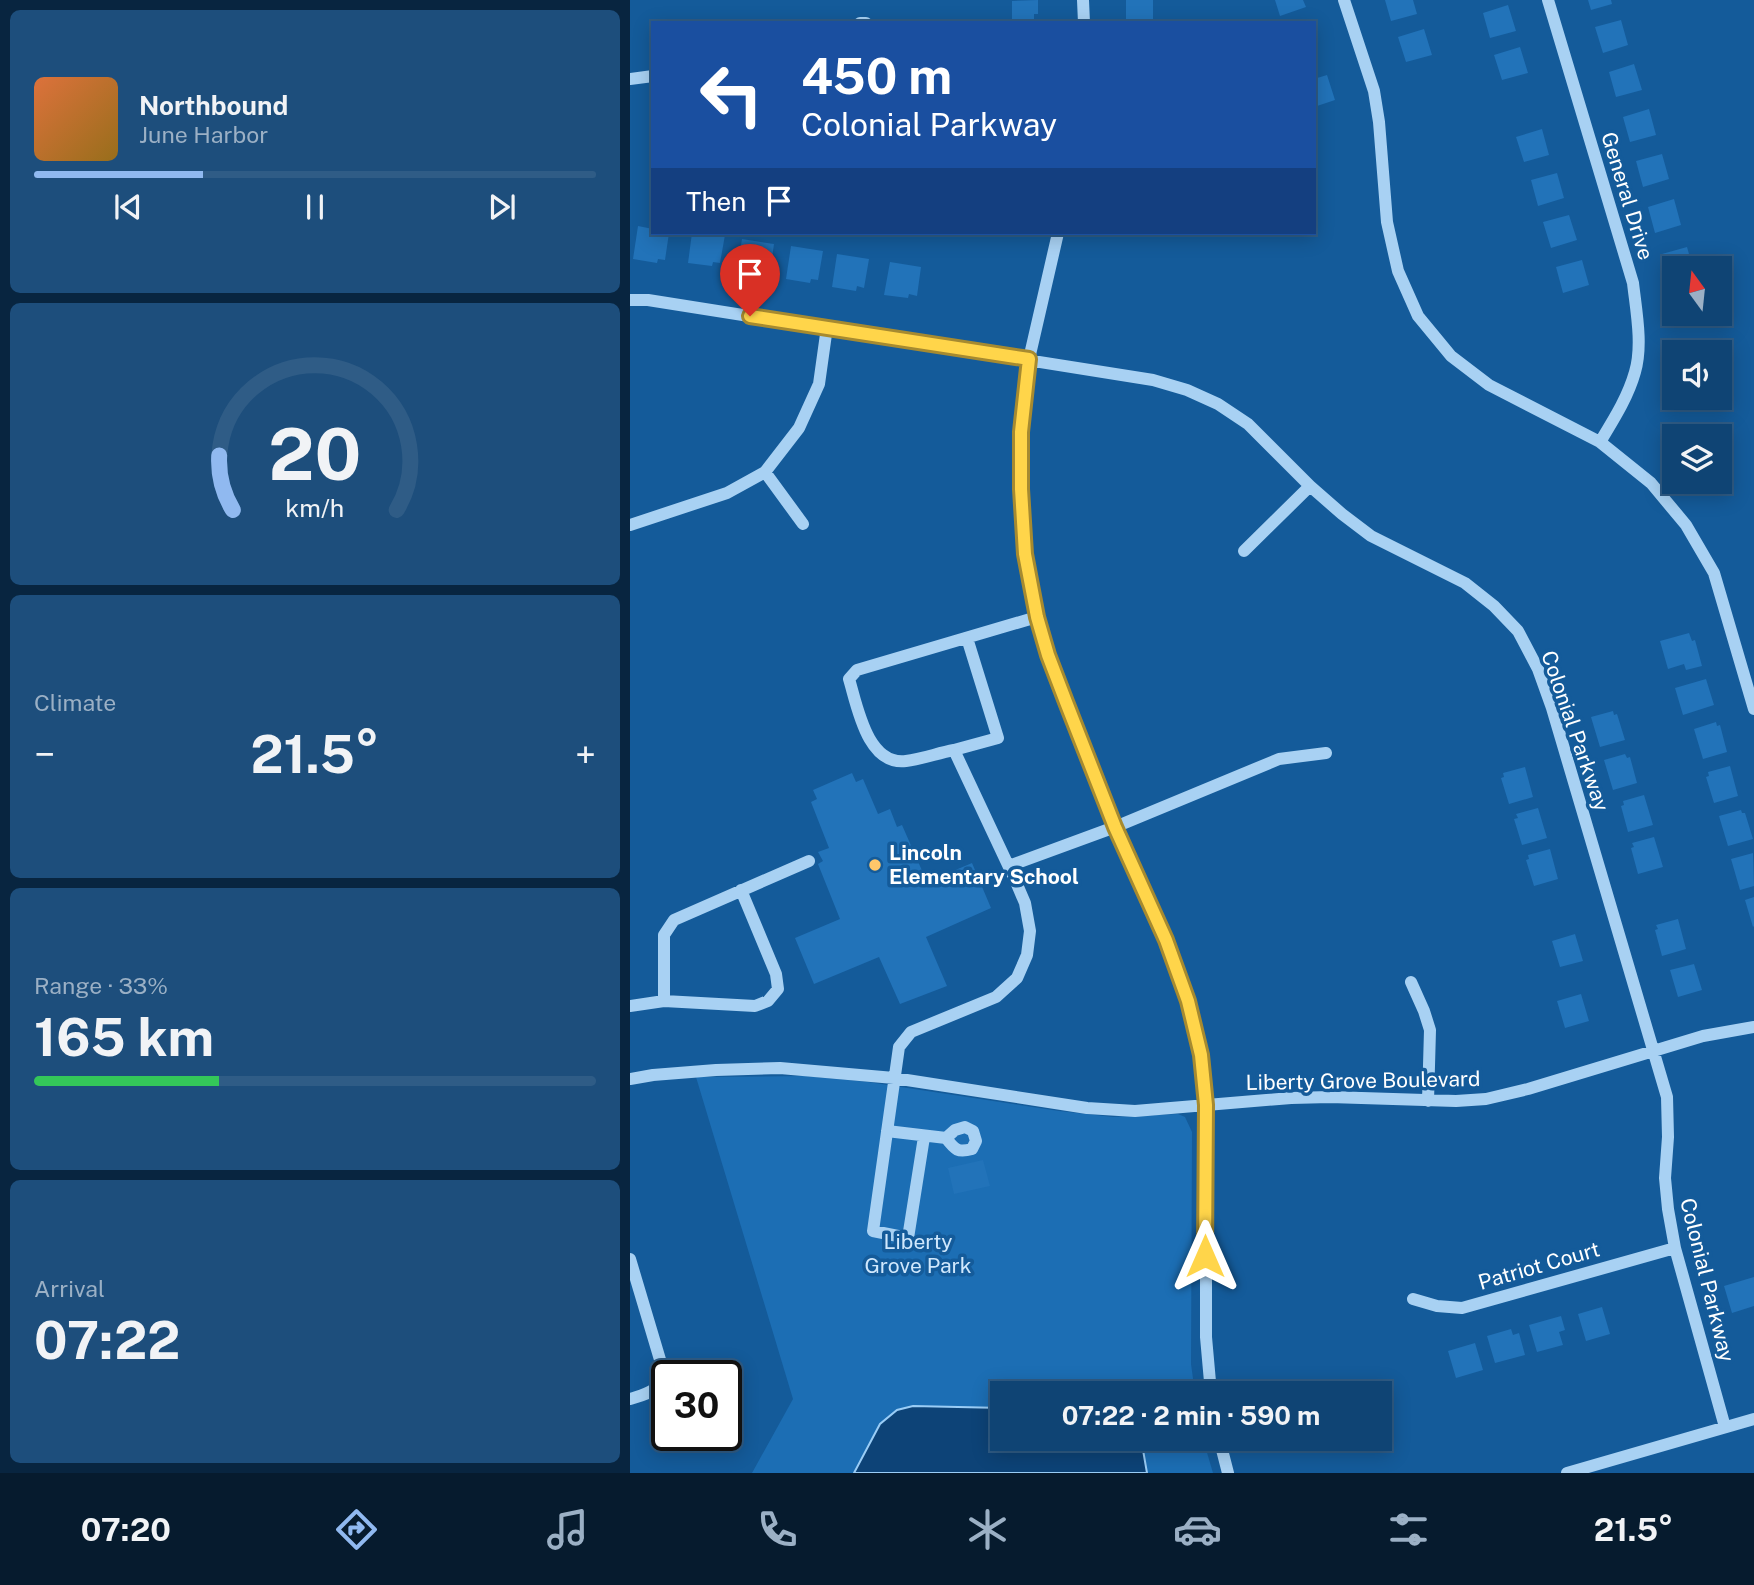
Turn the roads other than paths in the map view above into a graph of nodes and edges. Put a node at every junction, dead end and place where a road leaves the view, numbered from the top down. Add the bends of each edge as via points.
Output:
1 (1083, 0) edge
2 (1344, 0) edge
3 (1548, 0) edge
4 (1084, 21) edge
5 (651, 76) edge
6 (630, 79) edge
7 (1058, 235) edge
8 (630, 300) edge
9 (827, 327) junction
10 (1029, 359) junction
11 (1601, 442) junction
12 (765, 472) junction
13 (1310, 486) junction
14 (803, 524) dead end
15 (630, 525) edge
16 (1244, 551) dead end
17 (1037, 617) junction
18 (967, 638) junction
19 (1754, 709) edge
20 (954, 750) junction
21 (1326, 753) dead end
22 (1115, 827) junction
23 (809, 861) dead end
24 (1009, 866) junction
25 (741, 890) junction
26 (1410, 982) dead end
27 (664, 1001) junction
28 (630, 1006) edge
29 (1754, 1027) edge
30 (1654, 1051) junction
31 (630, 1079) edge
32 (894, 1079) junction
33 (1428, 1101) junction
34 (1206, 1105) junction
35 (887, 1131) junction
36 (924, 1136) junction
37 (946, 1139) dead end
38 (1675, 1248) junction
39 (630, 1259) edge
40 (1413, 1298) dead end
41 (1210, 1381) edge
42 (630, 1399) edge
43 (1754, 1419) edge
44 (1725, 1427) junction
45 (1222, 1451) edge
46 (1228, 1473) edge
47 (1567, 1473) edge

1 - 4 street
2 - 11 street via 1374,91 1387,222 1398,271 1418,316 1451,356 1489,385
3 - 11 street, General Drive via 1633,283 1639,331 1636,370
5 - 6 street
7 - 10 street
8 - 9 street, Colonial Parkway
9 - 10 street, Colonial Parkway
9 - 12 street via 819,384 799,428
10 - 13 street, Colonial Parkway via 1188,390 1248,424
10 - 17 street via 1021,432 1021,489 1025,554
11 - 19 street via 1651,483 1686,525 1714,573
12 - 14 street
12 - 15 street via 727,493
13 - 16 street
13 - 30 street, Colonial Parkway via 1371,536 1465,583 1518,631 1552,708
17 - 18 street
17 - 22 street
18 - 20 street via 998,738
18 - 20 street via 857,670 849,678 863,728 873,746 888,758 903,762
20 - 24 street
21 - 22 street via 1279,759
22 - 24 street
22 - 34 street via 1188,1001 1201,1055
23 - 25 street
24 - 32 street via 1025,903 1030,931 1027,955 1017,978 996,997 911,1032 899,1047
25 - 27 street via 674,920 664,935
25 - 27 street via 778,989 768,1001 755,1006
26 - 33 street via 1430,1030
27 - 28 street
29 - 30 street, Liberty Grove Boulevard
30 - 33 street, Liberty Grove Boulevard via 1486,1099
30 - 38 street, Colonial Parkway via 1667,1097 1665,1178
31 - 32 street, Liberty Grove Boulevard via 780,1068
32 - 34 street, Liberty Grove Boulevard via 1087,1108 1135,1111
32 - 35 street
33 - 34 street, Liberty Grove Boulevard via 1330,1097
34 - 41 street
35 - 36 street
35 - 36 street via 873,1231 908,1238
36 - 37 street
38 - 40 street, Patriot Court via 1462,1308
38 - 44 street, Colonial Parkway
39 - 42 street via 664,1373 659,1386
43 - 44 street
44 - 47 street
45 - 46 street

